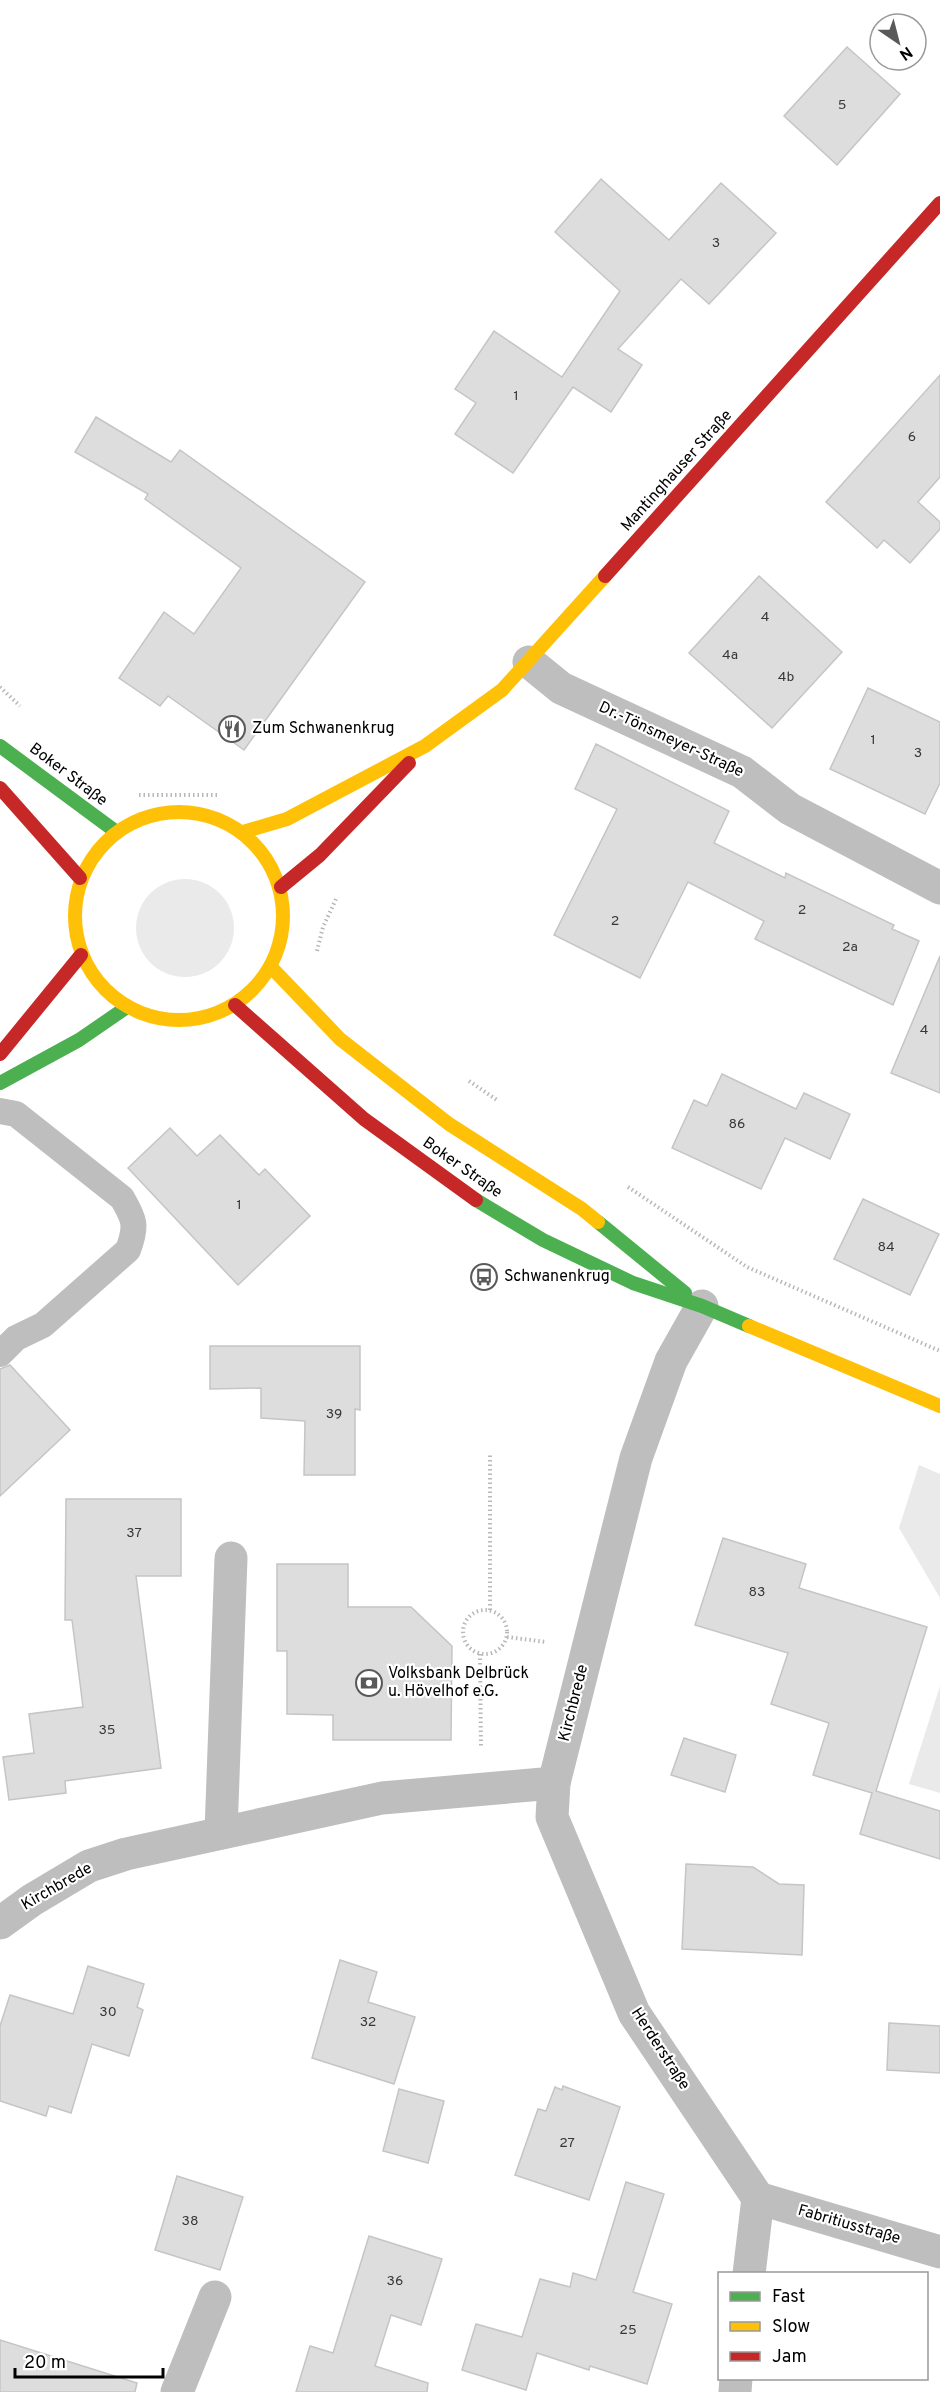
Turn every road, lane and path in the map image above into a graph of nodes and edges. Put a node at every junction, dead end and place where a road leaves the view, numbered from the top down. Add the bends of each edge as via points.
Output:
1 (940, 203) edge
2 (529, 662) junction
3 (0, 687) edge
4 (28, 714) dead end
5 (0, 746) edge
6 (424, 746) junction
7 (0, 788) edge
8 (128, 794) dead end
9 (227, 796) dead end
10 (115, 831) junction
11 (243, 832) junction
12 (320, 855) junction
13 (80, 878) junction
14 (281, 887) junction
15 (940, 888) edge
16 (81, 955) junction
17 (320, 961) dead end
18 (271, 967) junction
19 (235, 1005) junction
20 (127, 1007) junction
21 (0, 1054) edge
22 (462, 1077) dead end
23 (0, 1083) edge
24 (502, 1103) dead end
25 (0, 1111) edge
26 (619, 1182) dead end
27 (702, 1306) junction
28 (940, 1351) edge
29 (0, 1354) edge
30 (940, 1406) edge
31 (490, 1454) dead end
32 (231, 1557) dead end
33 (490, 1610) junction
34 (480, 1654) junction
35 (554, 1783) junction
36 (481, 1789) junction
37 (221, 1832) junction
38 (0, 1923) edge
39 (758, 2198) junction
40 (940, 2252) edge
41 (749, 2272) edge
42 (215, 2298) dead end
43 (177, 2392) edge

1 - 2 main road, Mantinghauser Straße
2 - 6 main road, Mantinghauser Straße via 502,690
2 - 15 street, Dr.-Tönsmeyer-Straße via 561,688 742,772 790,809
3 - 4 path
5 - 10 main road, Boker Straße
6 - 11 main road, Mantinghauser Straße via 287,819
6 - 12 main road, Mantinghauser Straße
7 - 13 main road
8 - 9 path
10 - 11 main road via 146,816 180,810 213,816
10 - 13 main road
11 - 14 main road via 266,856
12 - 14 main road, Mantinghauser Straße
12 - 17 path via 338,883 336,902 316,952
13 - 16 main road via 74,917
14 - 18 main road via 281,942
16 - 20 main road via 100,986
16 - 21 main road
18 - 19 main road
18 - 27 main road, Boker Straße via 340,1039 449,1124 582,1209
19 - 20 main road via 200,1018 162,1020
19 - 27 main road, Boker Straße via 364,1119 472,1198 543,1240 633,1283
20 - 23 main road via 79,1040
22 - 24 path
25 - 29 lane via 16,1114 122,1198 134,1217 135,1232 128,1250 44,1325 16,1338
26 - 28 path via 747,1267
27 - 30 main road, Boker Straße
27 - 35 street, Kirchbrede via 671,1361 636,1458
31 - 33 path
32 - 37 street
33 - 34 path via 478,1611 463,1628 464,1640
33 - 34 path via 501,1616 507,1626 507,1637 492,1654
34 - 36 path
35 - 36 street, Kirchbrede
35 - 39 street, Herderstraße via 552,1817 634,2013
36 - 37 street, Kirchbrede via 382,1798
37 - 38 street, Kirchbrede via 89,1866
39 - 40 street, Fabritiusstraße
39 - 41 street
42 - 43 street

